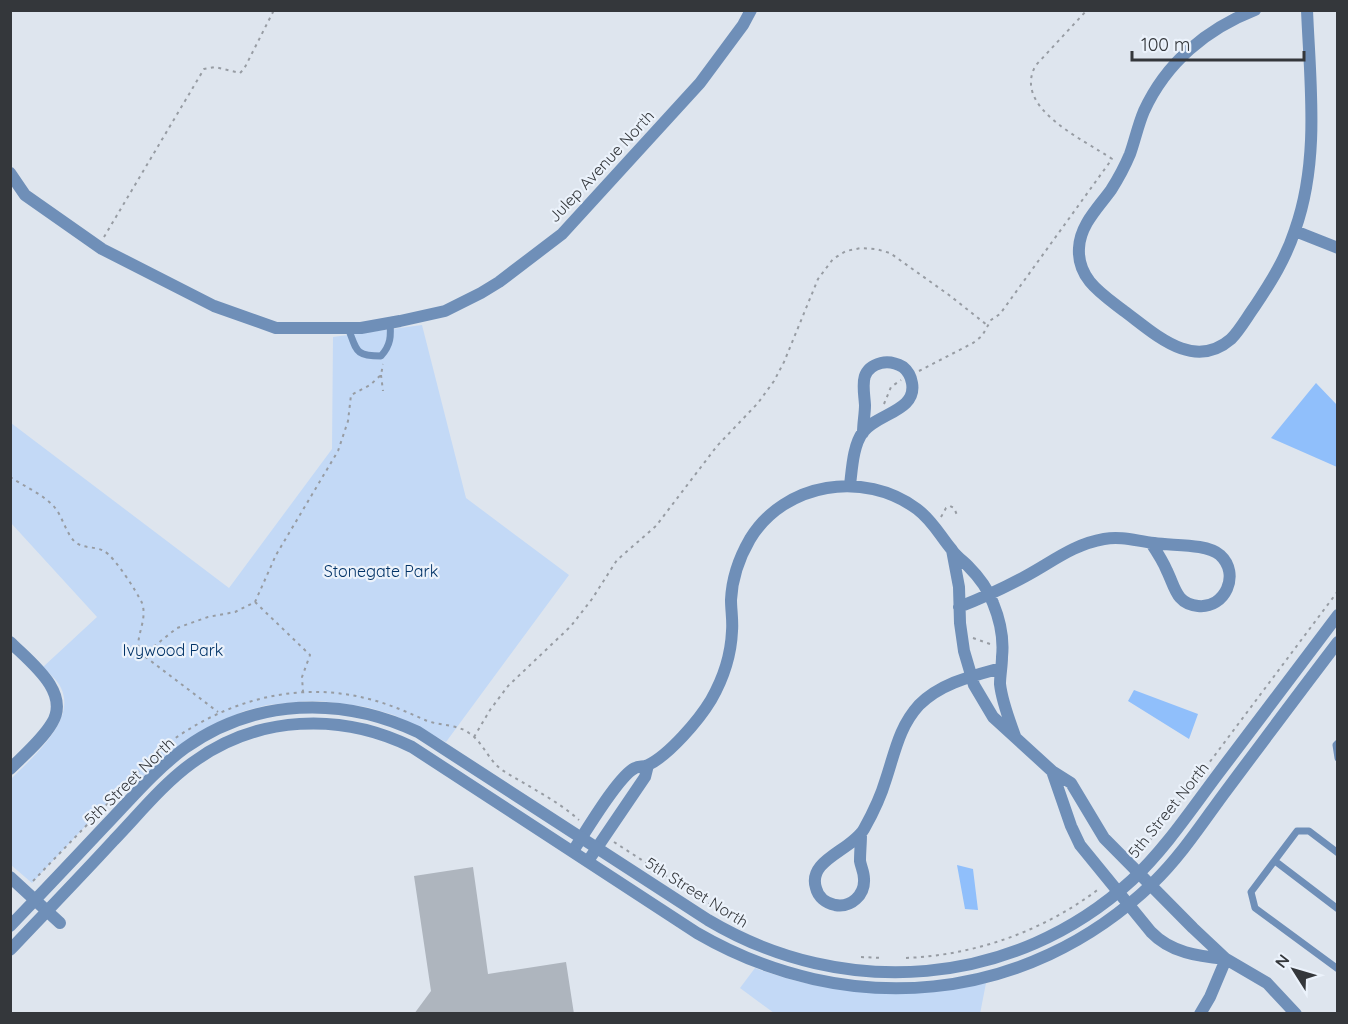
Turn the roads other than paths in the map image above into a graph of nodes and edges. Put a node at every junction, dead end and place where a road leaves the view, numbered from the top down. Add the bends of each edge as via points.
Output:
1 (751, 10) edge
2 (1255, 10) edge
3 (1307, 10) edge
4 (10, 173) edge
5 (1295, 231) junction
6 (1338, 248) edge
7 (390, 322) junction
8 (348, 328) junction
9 (863, 433) junction
10 (850, 485) junction
11 (1151, 543) junction
12 (952, 550) junction
13 (989, 594) junction
14 (959, 607) junction
15 (1338, 615) edge
16 (10, 642) edge
17 (1338, 642) edge
18 (1001, 668) junction
19 (971, 676) junction
20 (1015, 736) junction
21 (1338, 743) edge
22 (1338, 758) edge
23 (648, 765) junction
24 (10, 769) edge
25 (1052, 771) junction
26 (861, 834) junction
27 (582, 838) junction
28 (597, 848) junction
29 (573, 851) junction
30 (1338, 853) edge
31 (588, 861) junction
32 (1275, 861) junction
33 (1138, 873) junction
34 (10, 877) edge
35 (1150, 885) junction
36 (1118, 892) junction
37 (35, 900) junction
38 (1128, 905) junction
39 (1338, 909) edge
40 (47, 911) junction
41 (60, 923) dead end
42 (10, 926) edge
43 (10, 950) edge
44 (1226, 959) junction
45 (1338, 969) edge
46 (1200, 1014) edge
47 (1296, 1014) edge

1 - 7 street, Julep Avenue North via 700,83 562,234 499,282 445,311
2 - 5 street via 1211,32 1171,68 1149,101 1122,171 1085,225 1079,258 1092,286 1163,341 1178,348 1210,350 1237,331 1268,286
3 - 5 street via 1311,148
4 - 8 street, Julep Avenue North via 25,195 98,247 214,306 276,328
5 - 6 street
7 - 8 street, Julep Avenue North
7 - 8 lane via 392,336 381,356 358,352
9 - 9 street via 879,417 908,402 912,382 900,366 879,364 865,376
9 - 10 street
10 - 12 street via 885,492 913,506 932,522
10 - 23 street via 828,487 796,498 773,513 752,535 735,572 730,648 716,690 689,730
11 - 11 street via 1182,600 1202,606 1222,598 1229,571 1218,553 1205,548
11 - 13 street via 1117,537 1080,545
12 - 13 street
12 - 14 street
13 - 14 street
13 - 18 street via 1002,634
14 - 19 street
15 - 33 street, 5th Street North via 1170,838
16 - 24 street via 49,683 56,694 57,707 53,722
17 - 35 street, 5th Street North via 1187,843
18 - 19 street
18 - 20 street via 1000,684
19 - 20 street via 993,717
19 - 26 street via 933,694 908,720 897,740 881,795
20 - 25 street
21 - 22 lane
23 - 27 street via 635,768 622,780
23 - 28 street via 645,777
25 - 33 street via 1071,783 1104,838
25 - 36 street via 1076,838
26 - 26 street via 816,871 817,891 829,903 847,904 861,893
27 - 28 street, 5th Street North
27 - 29 street
27 - 37 street, 5th Street North via 404,726 342,708 282,709 222,726 185,748 153,776
28 - 31 street
28 - 36 street, 5th Street North via 743,940 791,958 855,971 916,972 982,962 1056,933
29 - 31 street, 5th Street North
29 - 40 street, 5th Street North via 400,741 341,724 291,724 242,736 191,764 162,789
30 - 32 lane via 1309,831 1298,831
31 - 38 street, 5th Street North via 730,951 798,976 864,987 928,987 1002,973 1066,947
32 - 39 lane
32 - 45 lane via 1251,892 1255,908
33 - 35 street
33 - 36 street, 5th Street North
34 - 37 street
35 - 38 street, 5th Street North
35 - 44 street
36 - 38 street
37 - 40 street
37 - 42 street, 5th Street North
38 - 44 street via 1168,946
40 - 41 street
40 - 43 street, 5th Street North
44 - 46 street
44 - 47 street via 1267,984

